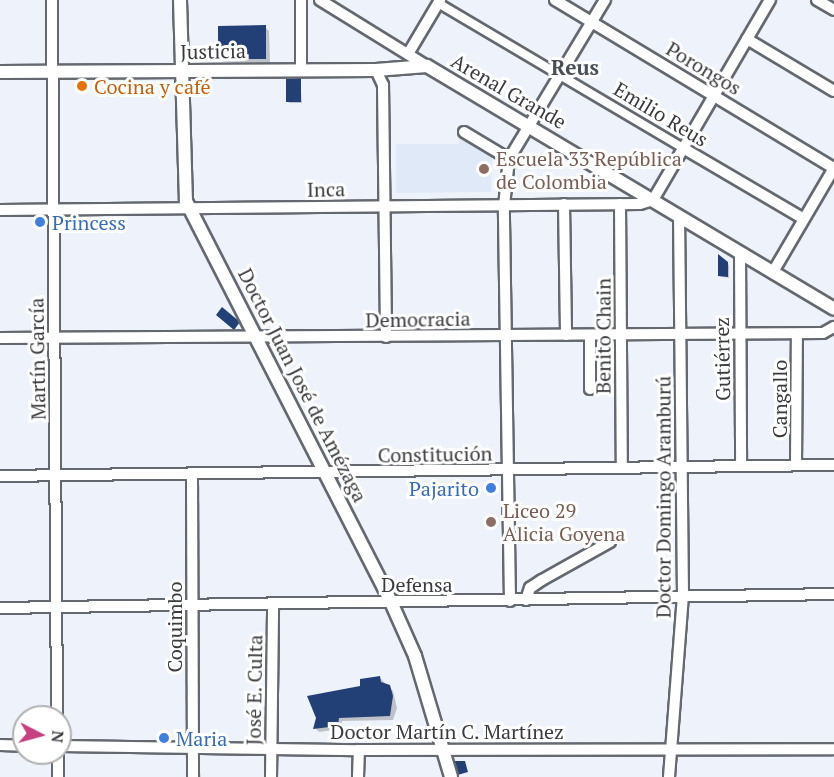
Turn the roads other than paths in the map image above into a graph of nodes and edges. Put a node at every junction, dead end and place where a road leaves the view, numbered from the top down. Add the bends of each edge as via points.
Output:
1 (52, 0) edge
2 (180, 0) edge
3 (301, 0) edge
4 (320, 0) edge
5 (555, 0) edge
6 (604, 0) edge
7 (770, 0) edge
8 (817, 0) edge
9 (439, 2) edge
10 (834, 10) edge
11 (592, 22) junction
12 (747, 39) junction
13 (408, 54) junction
14 (427, 66) junction
15 (301, 70) junction
16 (375, 70) junction
17 (52, 71) junction
18 (182, 71) junction
19 (0, 72) edge
20 (560, 75) junction
21 (834, 91) edge
22 (714, 94) junction
23 (531, 125) junction
24 (464, 132) dead end
25 (683, 148) junction
26 (509, 159) junction
27 (834, 168) edge
28 (652, 200) junction
29 (564, 204) junction
30 (620, 204) junction
31 (384, 206) junction
32 (504, 206) junction
33 (189, 208) junction
34 (52, 209) junction
35 (0, 210) edge
36 (679, 216) junction
37 (804, 219) junction
38 (740, 252) junction
39 (773, 272) junction
40 (834, 309) edge
41 (834, 327) edge
42 (681, 334) junction
43 (740, 334) junction
44 (797, 334) junction
45 (507, 335) junction
46 (566, 335) junction
47 (590, 335) junction
48 (621, 335) junction
49 (828, 335) edge
50 (386, 337) junction
51 (0, 338) edge
52 (55, 338) junction
53 (260, 339) junction
54 (590, 389) dead end
55 (796, 465) junction
56 (834, 465) edge
57 (741, 466) junction
58 (682, 467) junction
59 (622, 468) junction
60 (508, 471) junction
61 (326, 474) junction
62 (0, 476) edge
63 (56, 476) junction
64 (192, 476) junction
65 (610, 542) dead end
66 (834, 594) edge
67 (683, 595) junction
68 (526, 600) junction
69 (510, 601) junction
70 (391, 602) junction
71 (273, 604) junction
72 (192, 606) junction
73 (58, 607) junction
74 (0, 608) edge
75 (57, 705) edge
76 (72, 746) edge
77 (193, 747) junction
78 (272, 748) junction
79 (834, 749) edge
80 (359, 750) junction
81 (443, 750) junction
82 (671, 750) junction
83 (194, 777) edge
84 (271, 777) edge
85 (358, 777) edge
86 (451, 777) edge
87 (669, 777) edge

1 - 17 street, Martín García
2 - 18 street, Doctor Juan José de Amézaga
3 - 15 street
4 - 13 street, Arenal Grande
5 - 11 street, Porongos
6 - 11 street
7 - 12 street
8 - 10 street
9 - 13 street
9 - 20 street, Emilio Reus
11 - 20 street
11 - 22 street, Porongos
12 - 21 street
12 - 22 street
13 - 14 street, Arenal Grande
14 - 16 street, Justicia
14 - 23 street, Arenal Grande
15 - 16 street, Justicia
15 - 18 street, Justicia
16 - 31 street via 383,85
17 - 18 street, Justicia
17 - 19 street, Justicia
17 - 34 street, Martín García
18 - 33 street, Doctor Juan José de Amézaga via 185,196
20 - 23 street
20 - 25 street, Emilio Reus
22 - 25 street
22 - 27 street, Porongos
23 - 26 street
23 - 28 street, Arenal Grande
24 - 26 street
25 - 28 street
25 - 37 street, Emilio Reus
26 - 32 street
27 - 37 street
28 - 30 street, Inca
28 - 36 street, Arenal Grande
29 - 30 street, Inca
29 - 32 street, Inca
29 - 46 street
30 - 48 street, Benito Chain
31 - 32 street, Inca
31 - 33 street, Inca
31 - 50 street
32 - 45 street
33 - 34 street, Inca
33 - 53 street, Doctor Juan José de Amézaga
34 - 35 street, Inca
34 - 52 street, Martín García
36 - 38 street, Arenal Grande
36 - 42 street, Doctor Domingo Aramburú
37 - 39 street
38 - 39 street, Arenal Grande
38 - 43 street, Gutiérrez
39 - 40 street, Arenal Grande
41 - 49 street, Democracia
42 - 43 street, Democracia
42 - 48 street, Democracia
42 - 58 street, Doctor Domingo Aramburú
43 - 44 street, Democracia
43 - 57 street, Gutiérrez
44 - 49 street, Democracia
44 - 55 street, Cangallo
45 - 46 street, Democracia
45 - 50 street, Democracia
45 - 60 street
46 - 47 street, Democracia
47 - 48 street, Democracia
47 - 54 street
48 - 59 street, Benito Chain
50 - 53 street, Democracia
51 - 52 street, Democracia
52 - 53 street, Democracia
52 - 63 street, Martín García
53 - 61 street, Doctor Juan José de Amézaga
55 - 56 street, Constitución
55 - 57 street, Constitución
57 - 58 street, Constitución
58 - 59 street, Constitución
58 - 67 street, Doctor Domingo Aramburú
59 - 60 street, Constitución
60 - 61 street, Constitución
60 - 69 street
61 - 64 street, Constitución
61 - 70 street, Doctor Juan José de Amézaga
62 - 63 street, Constitución
63 - 64 street, Constitución
63 - 73 street, Martín García
64 - 72 street, Coquimbo
65 - 68 street via 530,588
66 - 67 street, Defensa
67 - 68 street, Defensa
67 - 82 street, Doctor Domingo Aramburú
68 - 69 street, Defensa
69 - 70 street, Defensa
70 - 71 street, Defensa
70 - 81 street, Doctor Juan José de Amézaga via 415,656
71 - 72 street, Defensa
71 - 78 street, José E. Culta
72 - 73 street, Defensa
72 - 77 street, Coquimbo
73 - 74 street, Defensa
73 - 75 street, Martín García
76 - 77 street, Doctor Martín C. Martínez
77 - 78 street, Doctor Martín C. Martínez
77 - 83 street, Coquimbo
78 - 80 street, Doctor Martín C. Martínez
78 - 84 street, José E. Culta
79 - 82 street, Doctor Martín C. Martínez
80 - 81 street, Doctor Martín C. Martínez
80 - 85 street
81 - 82 street, Doctor Martín C. Martínez
81 - 86 street, Doctor Juan José de Amézaga
82 - 87 street, Doctor Domingo Aramburú

